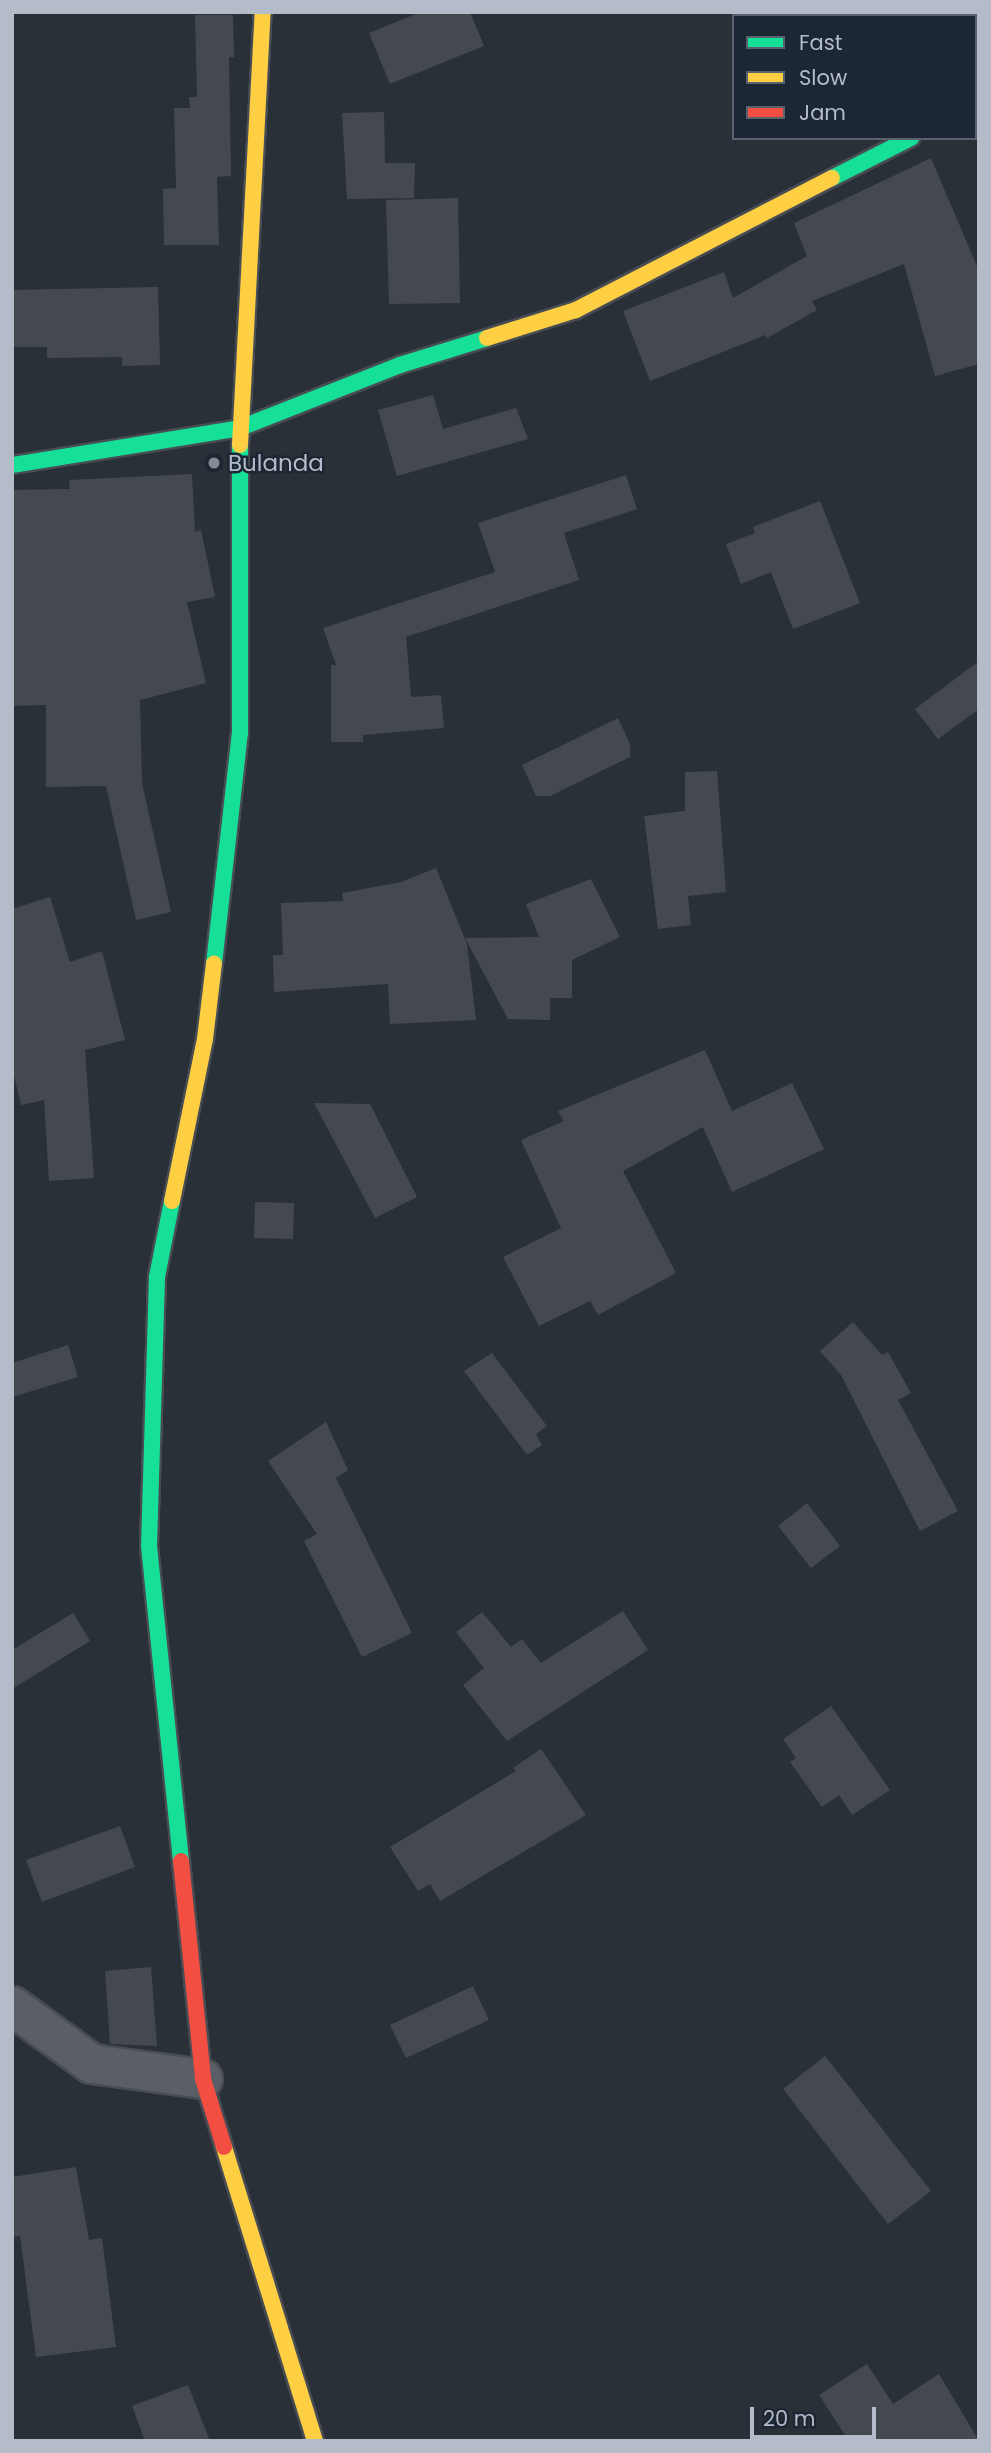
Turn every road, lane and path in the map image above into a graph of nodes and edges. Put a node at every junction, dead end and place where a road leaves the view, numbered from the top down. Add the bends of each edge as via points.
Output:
1 (263, 12) edge
2 (907, 140) edge
3 (240, 428) junction
4 (12, 465) edge
5 (12, 2006) edge
6 (203, 2078) junction
7 (314, 2441) edge

1 - 3 street
2 - 3 street via 576,310 400,365
3 - 4 street
3 - 6 street via 240,733 205,1038 157,1277 149,1546
5 - 6 street via 92,2064
6 - 7 street

